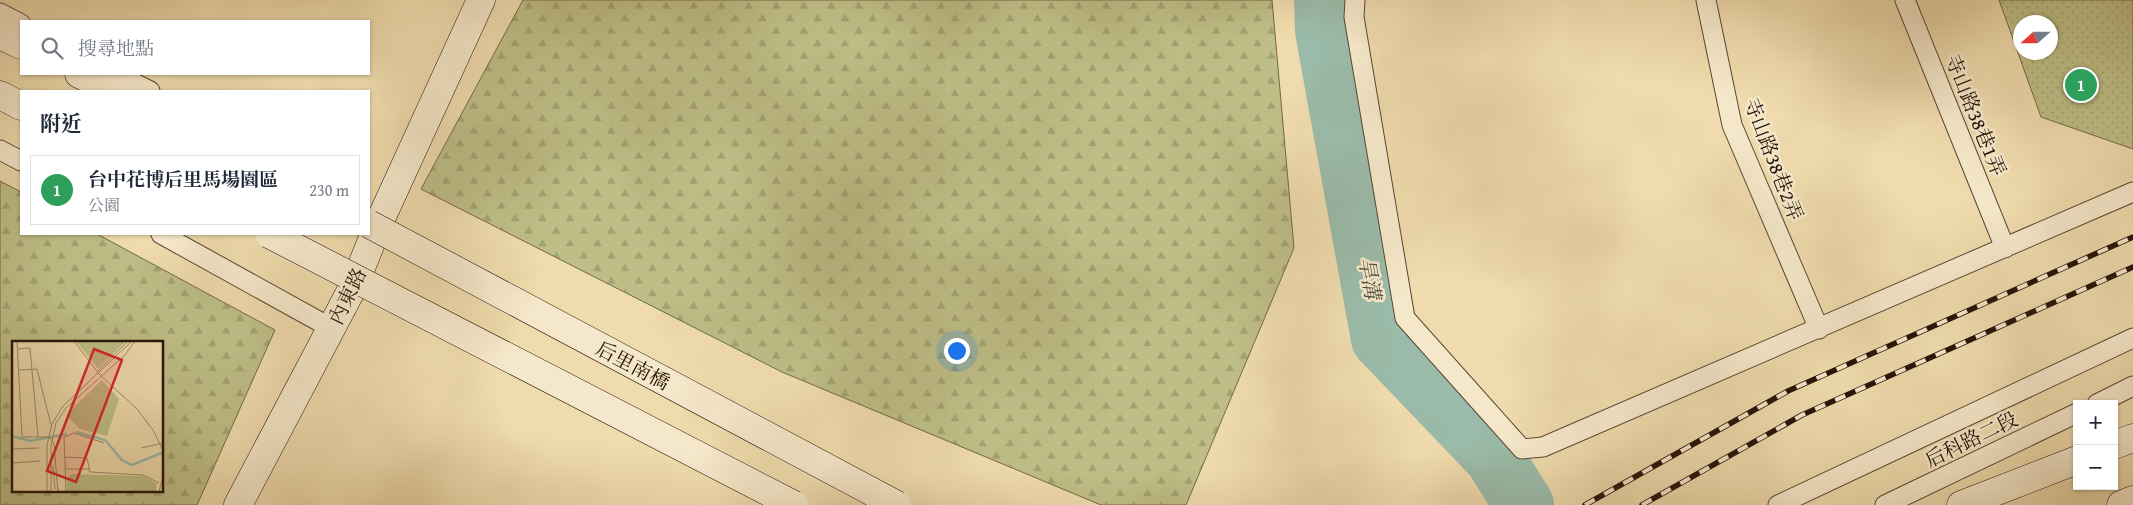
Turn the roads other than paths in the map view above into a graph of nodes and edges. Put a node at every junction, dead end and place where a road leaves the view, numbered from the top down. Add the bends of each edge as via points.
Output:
1 (481, 0) edge
2 (1355, 0) edge
3 (1706, 0) edge
4 (1905, 0) edge
5 (0, 13) edge
6 (20, 23) edge
7 (0, 35) edge
8 (20, 45) edge
9 (81, 75) edge
10 (118, 75) edge
11 (112, 90) edge
12 (148, 90) edge
13 (0, 95) edge
14 (20, 105) edge
15 (0, 150) edge
16 (20, 160) edge
17 (2133, 192) edge
18 (372, 222) edge
19 (163, 235) edge
20 (271, 235) edge
21 (368, 235) edge
22 (2005, 248) junction
23 (331, 328) junction
24 (1819, 328) junction
25 (2133, 338) edge
26 (2133, 386) edge
27 (2105, 400) edge
28 (2073, 415) edge
29 (2133, 438) edge
30 (2118, 444) edge
31 (2073, 462) edge
32 (2133, 500) edge
33 (238, 505) edge
34 (794, 505) edge
35 (897, 505) edge
36 (1778, 505) edge
37 (1885, 505) edge
38 (1961, 505) edge
39 (2121, 505) edge

1 - 18 street, 內東路
2 - 24 lane via 1354,18 1405,318 1522,449 1543,448
3 - 24 lane, 寺山路38巷2弄 via 1732,125
4 - 22 lane, 寺山路38巷1弄
5 - 6 lane
7 - 8 street
9 - 11 street
10 - 12 lane
13 - 14 street
15 - 16 lane
17 - 22 lane
18 - 35 street, 后里南橋, bridge
19 - 23 lane
20 - 34 street, bridge
21 - 23 street, 內東路 via 354,285
22 - 24 lane
23 - 33 street, 內東路
25 - 36 lane
26 - 27 lane
28 - 37 lane, 后科路二段
29 - 30 street
31 - 38 street
32 - 39 street

